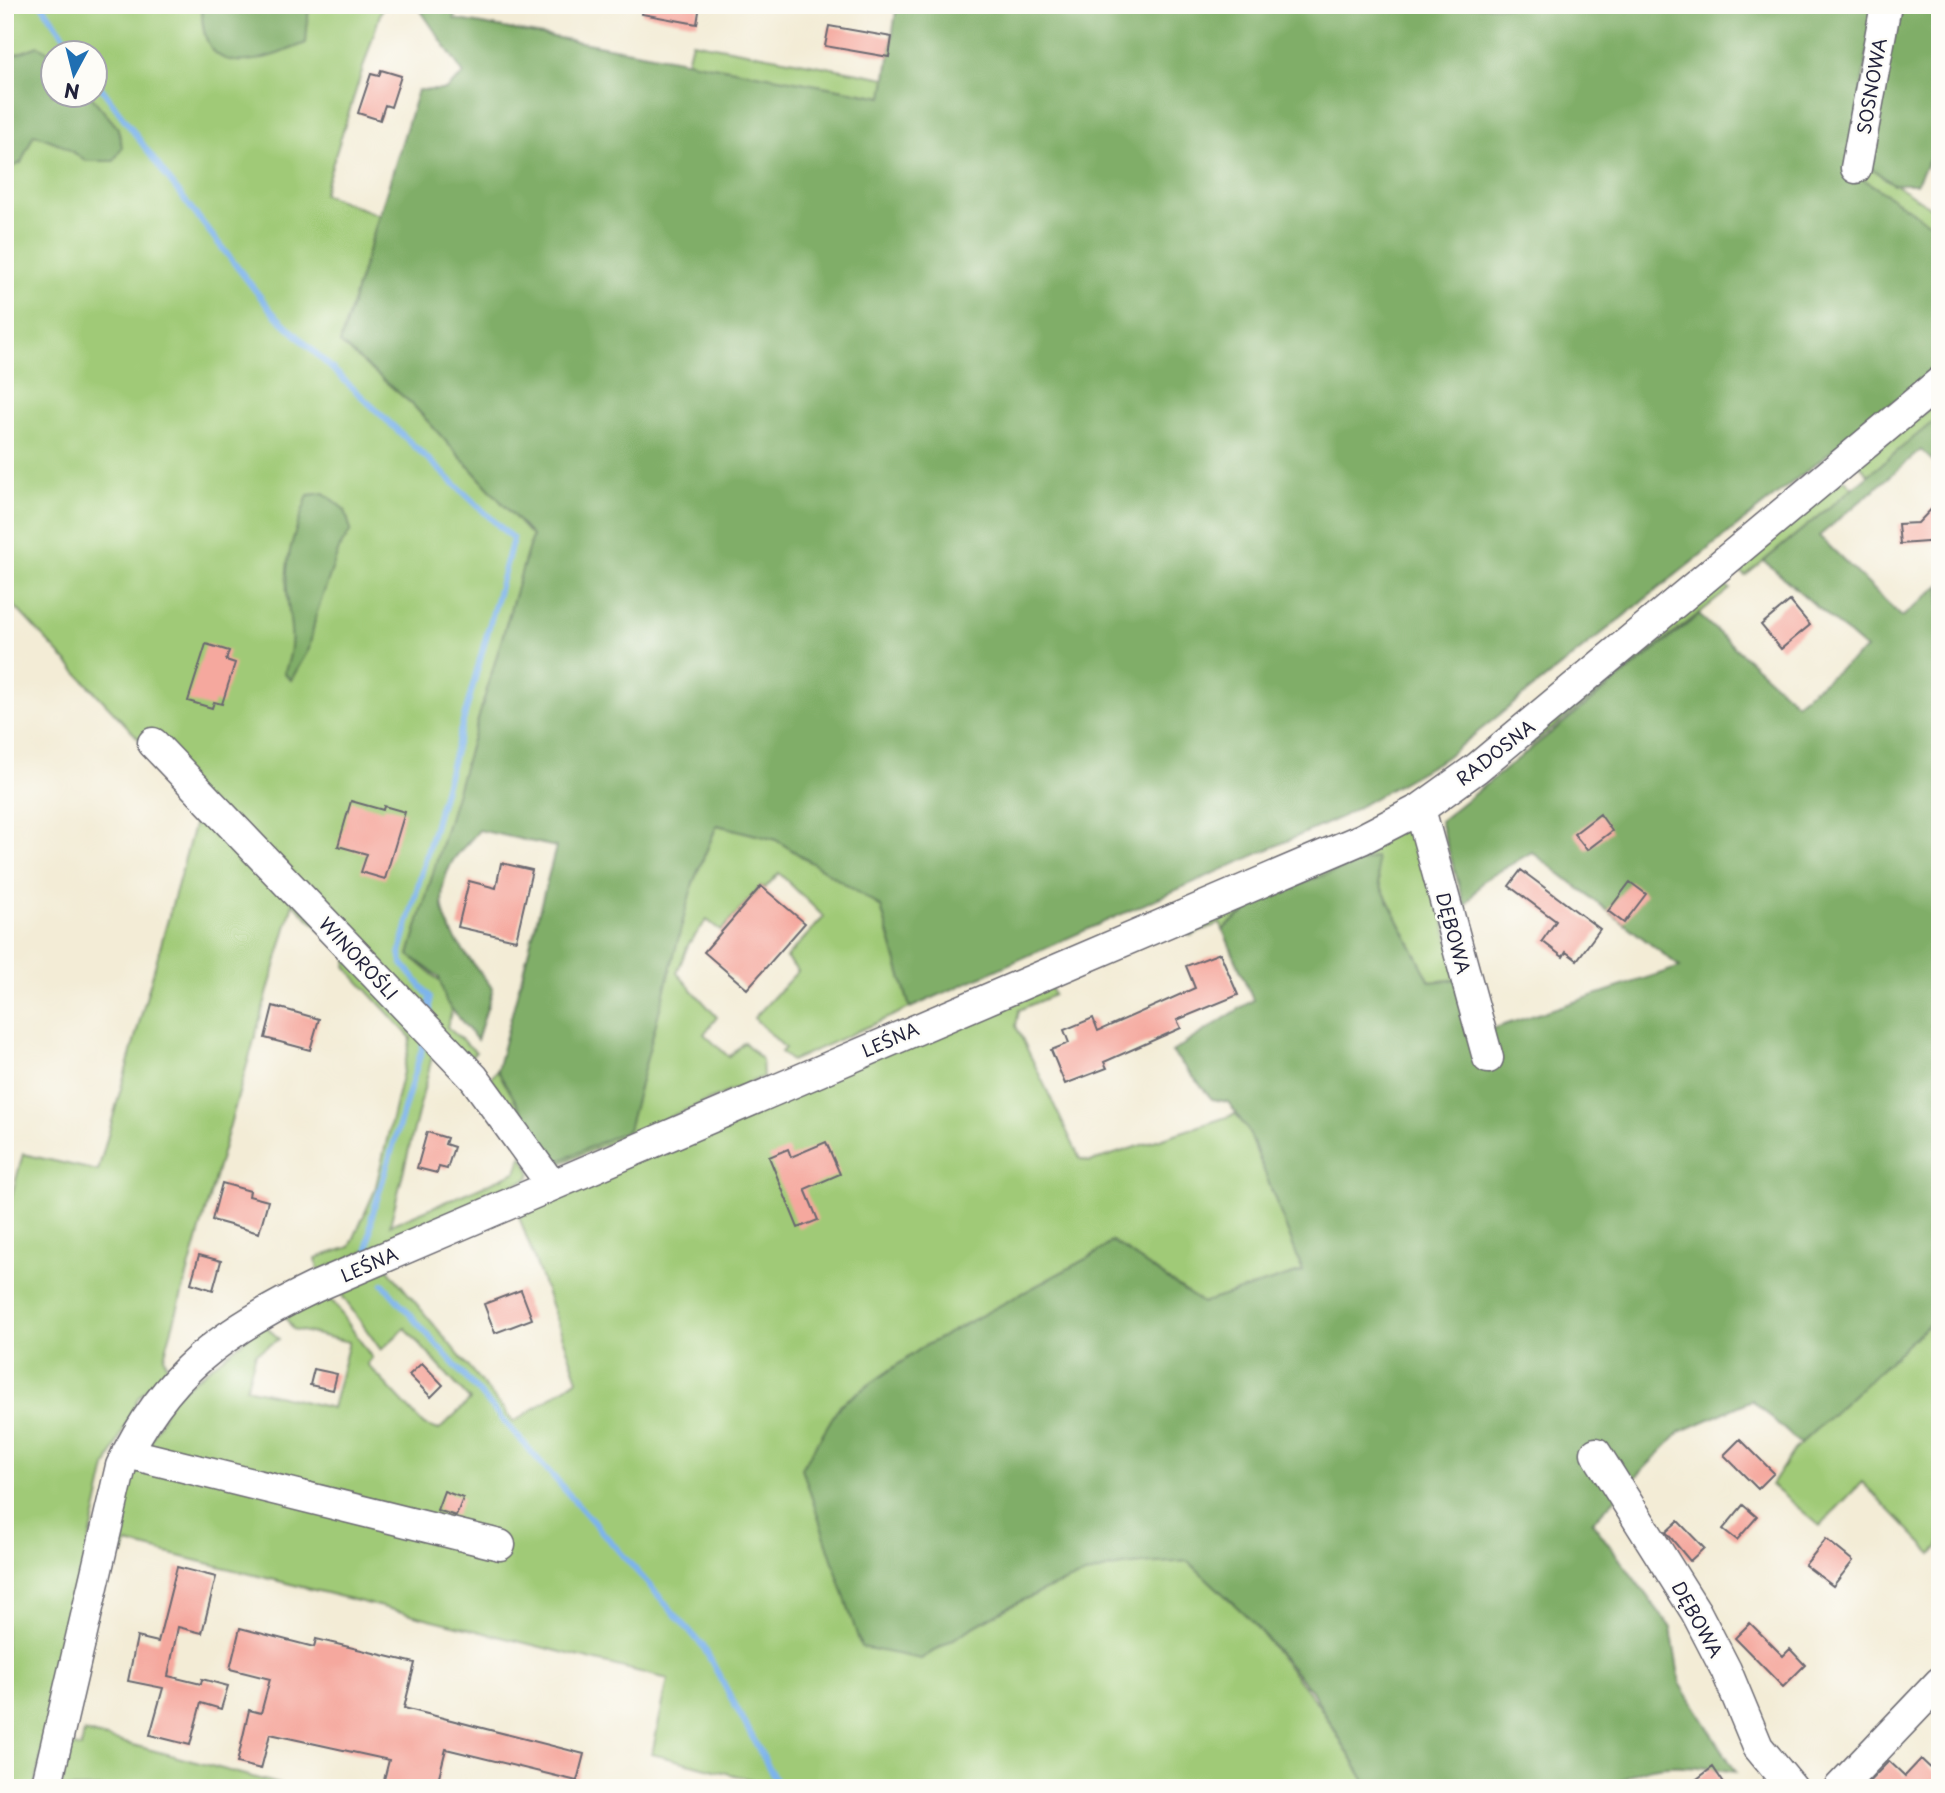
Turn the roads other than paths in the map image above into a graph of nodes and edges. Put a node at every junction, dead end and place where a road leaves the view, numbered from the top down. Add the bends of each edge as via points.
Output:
1 (1886, 5) edge
2 (1856, 168) dead end
3 (1940, 382) edge
4 (153, 743) dead end
5 (1420, 809) junction
6 (976, 1002) joint
7 (1488, 1058) dead end
8 (551, 1184) junction
9 (127, 1453) junction
10 (1596, 1453) dead end
11 (500, 1545) dead end
12 (1940, 1682) edge
13 (46, 1788) edge
14 (1792, 1788) edge
15 (1839, 1788) edge

1 - 2 street, SOSNOWA
3 - 5 street, RADOSNA via 1477,768
4 - 8 street, WINOROŚLI via 474,1078
5 - 6 street, RADOSNA via 1293,869
5 - 7 street, DĘBOWA
6 - 8 street, LEŚNA
8 - 9 street, LEŚNA via 315,1287 236,1330 175,1380
9 - 11 street
9 - 13 street, LEŚNA via 113,1492
10 - 14 street, DĘBOWA via 1696,1612 1758,1747
12 - 15 street

